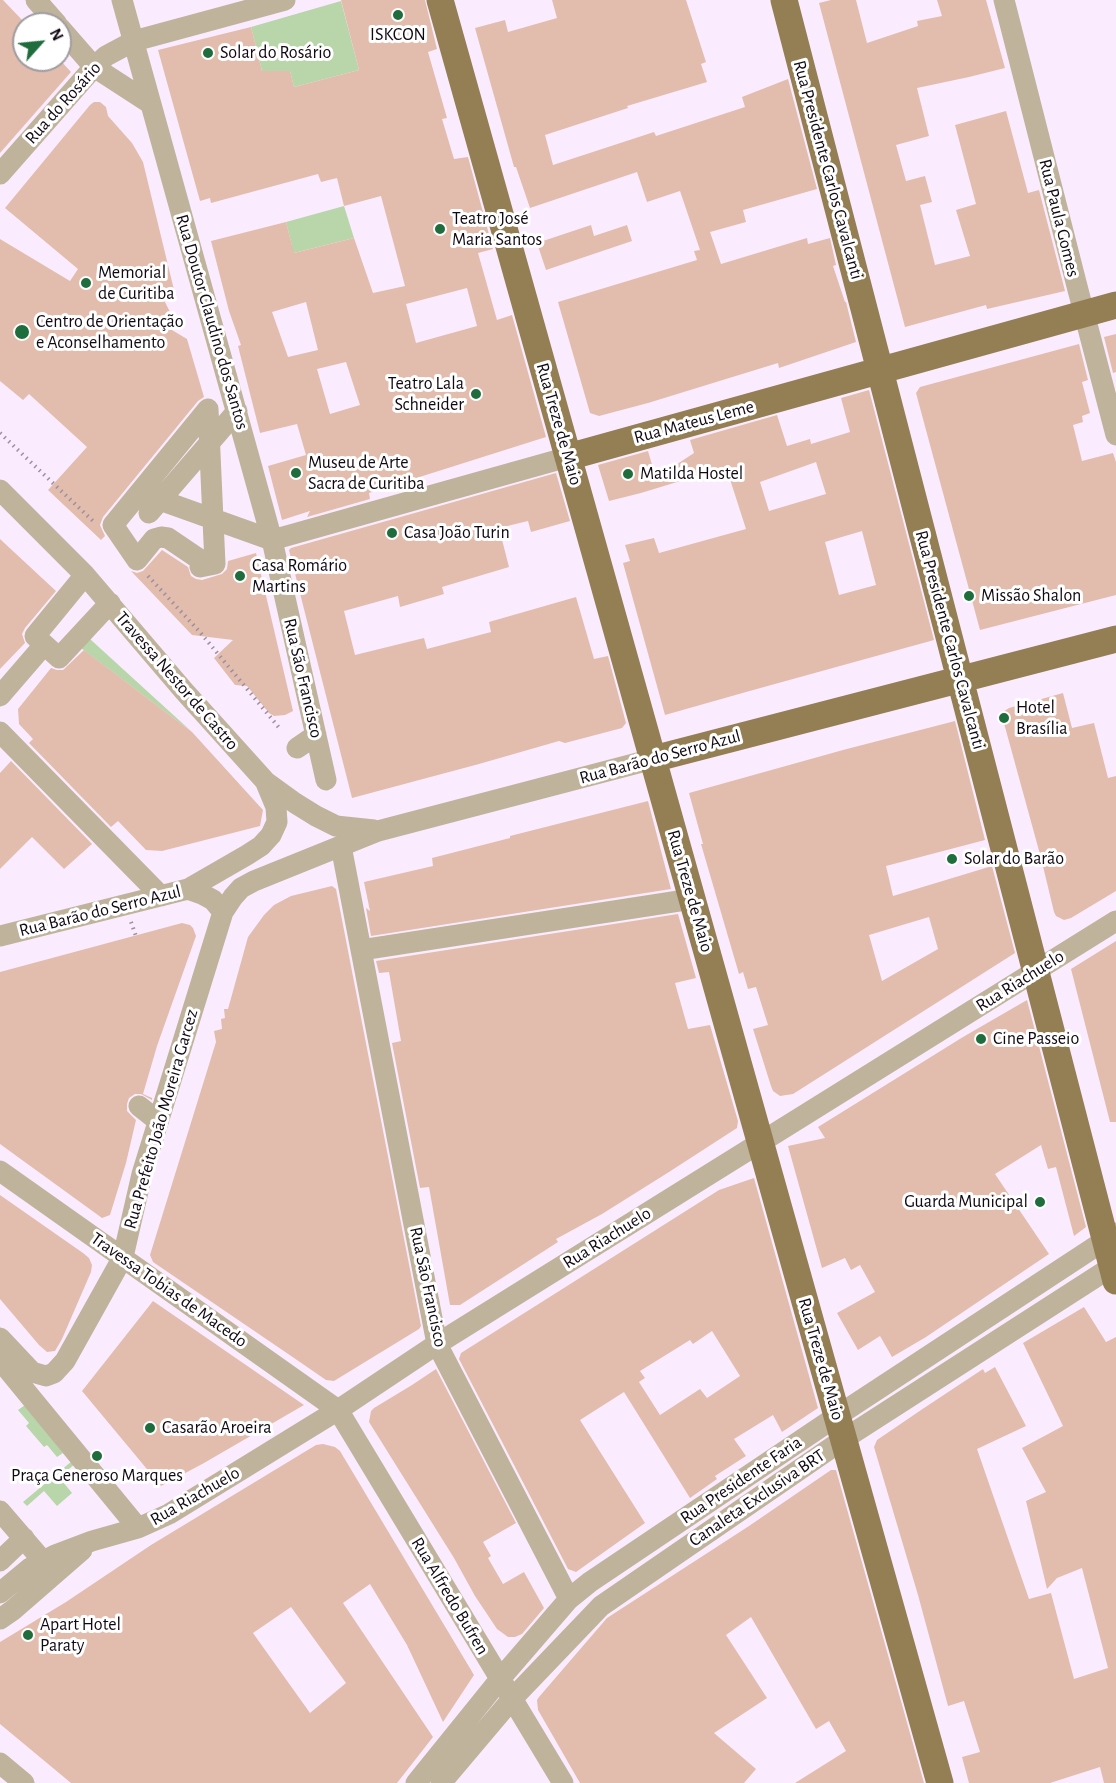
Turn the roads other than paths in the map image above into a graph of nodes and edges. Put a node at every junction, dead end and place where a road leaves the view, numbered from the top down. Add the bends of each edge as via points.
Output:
1 (36, 0) edge
2 (122, 0) edge
3 (285, 0) edge
4 (440, 0) edge
5 (784, 0) edge
6 (1004, 0) edge
7 (46, 12) edge
8 (134, 41) junction
9 (72, 42) edge
10 (94, 67) junction
11 (151, 104) junction
12 (0, 174) edge
13 (1116, 305) edge
14 (1084, 314) junction
15 (880, 370) junction
16 (237, 411) junction
17 (1116, 435) edge
18 (568, 457) junction
19 (0, 489) edge
20 (116, 529) joint
21 (272, 540) junction
22 (86, 575) junction
23 (110, 603) junction
24 (1116, 639) edge
25 (44, 645) junction
26 (960, 679) junction
27 (0, 696) edge
28 (0, 732) edge
29 (316, 735) junction
30 (297, 748) dead end
31 (653, 759) junction
32 (326, 780) dead end
33 (266, 782) junction
34 (378, 831) junction
35 (341, 846) junction
36 (188, 889) junction
37 (160, 896) junction
38 (692, 899) junction
39 (223, 912) junction
40 (1116, 921) edge
41 (0, 936) edge
42 (361, 950) junction
43 (1036, 972) junction
44 (139, 1106) dead end
45 (158, 1121) junction
46 (761, 1143) junction
47 (0, 1171) edge
48 (123, 1257) junction
49 (1113, 1257) edge
50 (0, 1338) edge
51 (437, 1344) junction
52 (0, 1360) edge
53 (338, 1410) junction
54 (840, 1427) junction
55 (0, 1511) edge
56 (138, 1528) junction
57 (24, 1538) junction
58 (92, 1541) junction
59 (0, 1561) edge
60 (42, 1561) junction
61 (0, 1593) edge
62 (569, 1599) junction
63 (0, 1619) edge
64 (500, 1679) junction
65 (512, 1699) junction
66 (0, 1763) edge
67 (24, 1783) edge
68 (416, 1783) edge
69 (441, 1783) edge
70 (563, 1783) edge
71 (940, 1783) edge

1 - 7 street
2 - 8 street, Rua Doutor Claudino dos Santos
3 - 8 street, Rua do Rosário
4 - 18 main road, Rua Treze de Maio
5 - 15 main road, Rua Presidente Carlos Cavalcanti
6 - 14 street, Rua Paula Gomes
8 - 10 street, Rua do Rosário
8 - 11 street, Rua Doutor Claudino dos Santos
9 - 10 street
10 - 11 street
10 - 12 street, Rua do Rosário
11 - 16 street, Rua Doutor Claudino dos Santos
13 - 14 main road, Rua Mateus Leme
14 - 15 main road, Rua Mateus Leme
14 - 17 street, Rua Paula Gomes
15 - 18 main road, Rua Mateus Leme
15 - 26 main road, Rua Presidente Carlos Cavalcanti
16 - 21 street, Rua Doutor Claudino dos Santos
16 - 21 street via 154,507
18 - 21 street, Rua Mateus Leme
18 - 31 main road, Rua Treze de Maio
19 - 22 street, Travessa Nestor de Castro
20 - 20 street via 137,560 154,539 161,537 202,561 200,567 215,564 208,409 113,525
21 - 29 street, Rua São Francisco
22 - 23 street, Travessa Nestor de Castro
22 - 25 street via 35,636
23 - 25 street via 59,658
23 - 33 street, Travessa Nestor de Castro
24 - 26 main road, Rua Barão do Serro Azul
25 - 27 street
26 - 31 main road, Rua Barão do Serro Azul
26 - 43 main road, Rua Presidente Carlos Cavalcanti
28 - 37 street
29 - 30 street
29 - 32 street, Rua São Francisco
31 - 34 street, Rua Barão do Serro Azul
31 - 38 main road, Rua Treze de Maio
33 - 34 street, Travessa Nestor de Castro via 336,826
33 - 36 street, Rua Barão do Serro Azul via 276,807 277,822 271,835 261,846
34 - 35 street, Rua Barão do Serro Azul
35 - 39 street, Rua Barão do Serro Azul via 241,888
35 - 42 street, Rua São Francisco
36 - 37 street, Rua Barão do Serro Azul
36 - 39 street via 213,900
37 - 41 street, Rua Barão do Serro Azul
38 - 42 street
38 - 46 main road, Rua Treze de Maio
39 - 45 street, Rua Prefeito João Moreira Garcez
40 - 43 street, Rua Riachuelo
42 - 51 street, Rua São Francisco
43 - 46 street, Rua Riachuelo
43 - 49 main road, Rua Presidente Carlos Cavalcanti
44 - 45 street
45 - 48 street, Rua Prefeito João Moreira Garcez
46 - 51 street, Rua Riachuelo
46 - 54 main road, Rua Treze de Maio
47 - 48 street, Travessa Tobias de Macedo
48 - 50 street, Rua Prefeito João Moreira Garcez via 65,1361 54,1373 45,1376 32,1372
48 - 53 street, Travessa Tobias de Macedo
49 - 54 street, Rua Presidente Faria
51 - 53 street, Rua Riachuelo
51 - 62 street, Rua São Francisco
52 - 56 street
53 - 56 street, Rua Riachuelo via 169,1514
53 - 64 street, Rua Alfredo Bufren
54 - 62 street, Rua Presidente Faria via 600,1575
54 - 65 street, Canaleta Exclusiva BRT via 601,1605
54 - 71 main road, Rua Treze de Maio
55 - 57 street
56 - 58 street, Rua Riachuelo
57 - 59 street
57 - 60 street
58 - 60 street, Rua Riachuelo
58 - 63 street, Rua Riachuelo
60 - 61 street, Rua Riachuelo
62 - 64 street, Rua Presidente Faria
64 - 65 street, Rua Alfredo Bufren
64 - 68 street, Rua Presidente Faria
65 - 69 street, Canaleta Exclusiva BRT
65 - 70 street, Rua Alfredo Bufren
66 - 67 street

